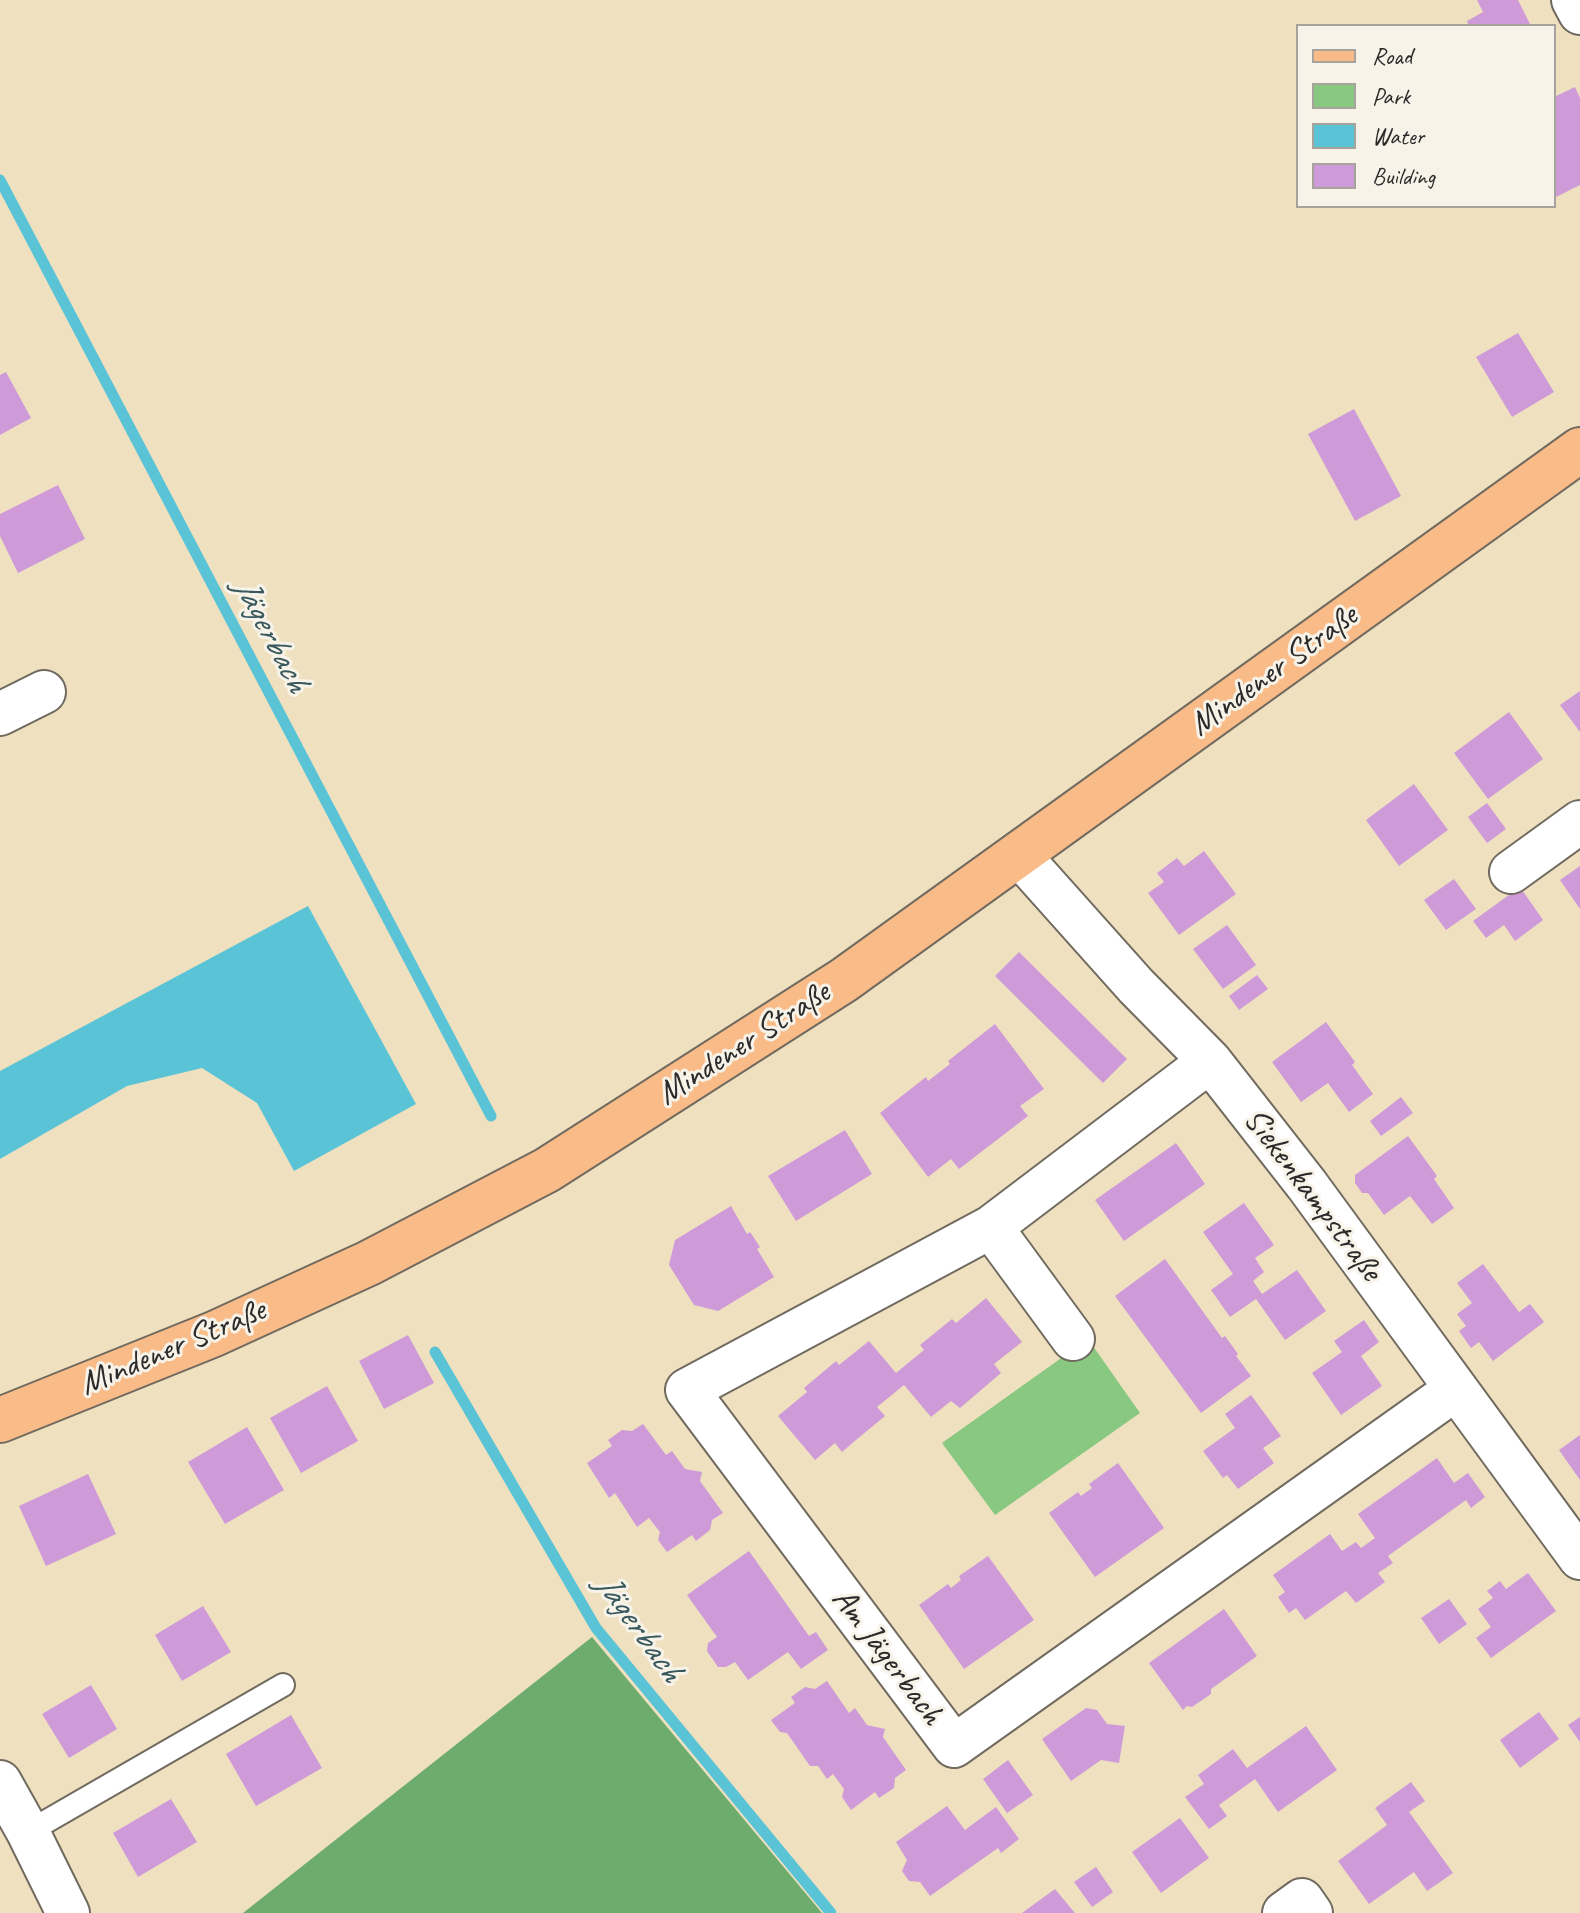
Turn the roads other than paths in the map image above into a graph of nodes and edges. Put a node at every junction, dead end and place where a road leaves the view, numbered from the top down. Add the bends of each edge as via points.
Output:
1 (1573, 0) edge
2 (1580, 13) edge
3 (1580, 450) edge
4 (44, 692) dead end
5 (0, 714) edge
6 (1580, 822) edge
7 (1019, 855) junction
8 (1511, 872) dead end
9 (1210, 1061) junction
10 (991, 1227) junction
11 (1073, 1339) dead end
12 (1456, 1389) junction
13 (0, 1420) edge
14 (1580, 1558) edge
15 (283, 1685) dead end
16 (0, 1782) edge
17 (28, 1832) junction
18 (68, 1913) edge
19 (1284, 1913) edge
20 (1311, 1913) edge

1 - 2 street
3 - 7 main road, Mindener Straße
4 - 5 street
6 - 8 street
7 - 9 street, Siekenkampstraße
7 - 13 main road, Mindener Straße via 844,980 547,1170 355,1270 214,1334
9 - 10 street, Am Jägerbach
9 - 12 street, Siekenkampstraße
10 - 11 street
10 - 12 street, Am Jägerbach via 687,1390 954,1746
12 - 14 street, Siekenkampstraße
15 - 17 lane
16 - 17 street
17 - 18 street
19 - 20 street via 1302,1900

